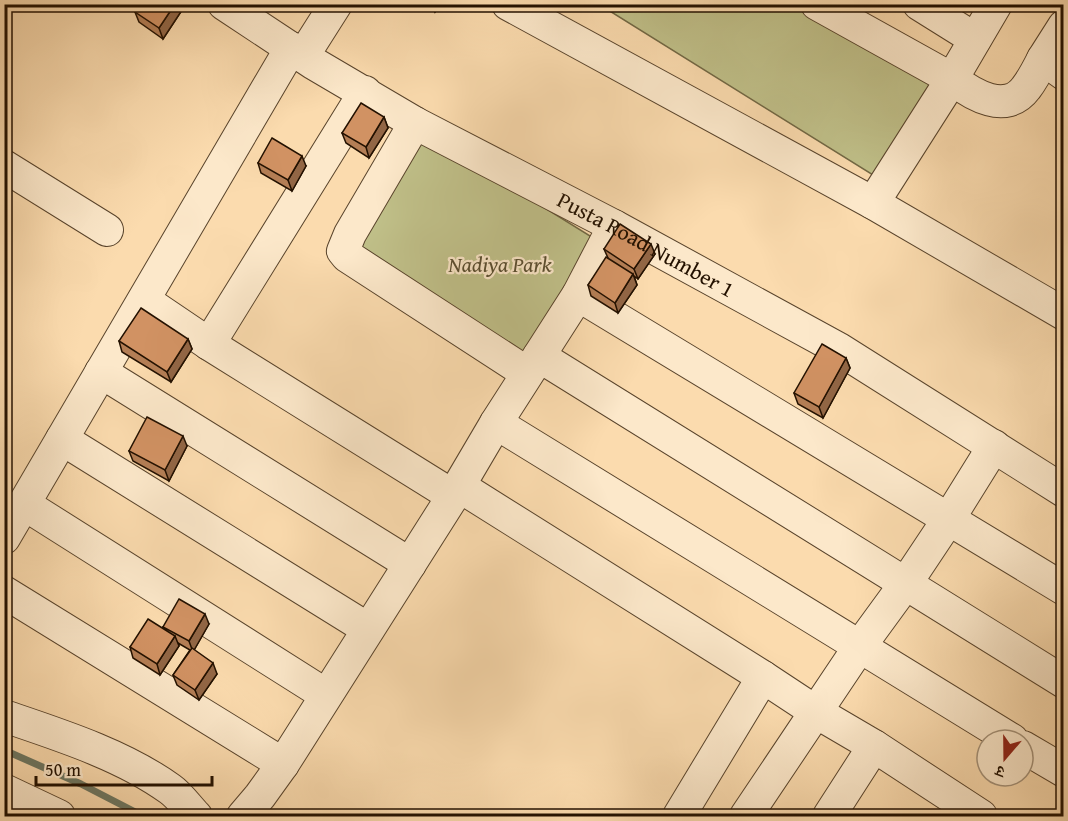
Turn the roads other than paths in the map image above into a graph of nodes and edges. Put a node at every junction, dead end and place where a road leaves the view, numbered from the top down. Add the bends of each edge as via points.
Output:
1 (224, 4) edge
2 (336, 4) edge
3 (508, 4) edge
4 (817, 4) edge
5 (919, 4) edge
6 (996, 4) edge
7 (1064, 26) edge
8 (975, 39) junction
9 (297, 52) junction
10 (1053, 67) edge
11 (952, 79) junction
12 (365, 92) junction
13 (415, 123) junction
14 (4, 166) edge
15 (873, 203) junction
16 (614, 226) junction
17 (107, 230) dead end
18 (578, 295) junction
19 (144, 300) junction
20 (1064, 314) edge
21 (209, 344) junction
22 (533, 364) junction
23 (101, 372) junction
24 (496, 423) junction
25 (62, 439) junction
26 (994, 446) junction
27 (456, 491) junction
28 (1064, 491) edge
29 (24, 504) junction
30 (948, 520) junction
31 (4, 538) edge
32 (410, 564) junction
33 (906, 583) junction
34 (1064, 589) edge
35 (4, 592) edge
36 (368, 629) junction
37 (860, 646) junction
38 (763, 677) junction
39 (1064, 682) edge
40 (326, 695) junction
41 (816, 712) junction
42 (4, 716) edge
43 (993, 728) edge
44 (874, 746) junction
45 (1035, 754) edge
46 (283, 764) junction
47 (1064, 771) edge
48 (4, 790) edge
49 (972, 814) edge
50 (59, 816) edge
51 (196, 816) edge
52 (243, 816) edge
53 (679, 816) edge
54 (746, 816) edge
55 (829, 816) edge

1 - 9 street, Pusta Road Number 1
2 - 9 street
3 - 15 street
4 - 11 street
5 - 8 street
6 - 8 street
7 - 10 street
8 - 11 street
9 - 12 street, Pusta Road Number 1
9 - 19 street
10 - 11 street via 1008,102 989,100
11 - 15 street
12 - 13 street, Pusta Road Number 1
12 - 21 street
13 - 16 street, Pusta Road Number 1
13 - 22 street via 344,251
14 - 17 street
15 - 20 street
16 - 18 street
16 - 26 street, Pusta Road Number 1 via 839,349
18 - 22 street
18 - 30 street
19 - 21 street
19 - 23 street
21 - 27 street
22 - 24 street
22 - 33 street
23 - 25 street
23 - 32 street
24 - 27 street
24 - 37 street
25 - 29 street
25 - 36 street
26 - 28 street, Pusta Road Number 1
26 - 30 street
27 - 32 street
27 - 38 street
29 - 31 street
29 - 40 street
30 - 33 street
30 - 34 street
32 - 36 street
33 - 37 street
33 - 39 street
35 - 46 street
36 - 40 street
37 - 41 street
37 - 43 street
38 - 41 street
38 - 53 street
40 - 46 street
41 - 44 street
41 - 54 street
42 - 51 street via 134,766 172,791
44 - 49 street
44 - 55 street
45 - 47 street
46 - 52 street
48 - 50 street

